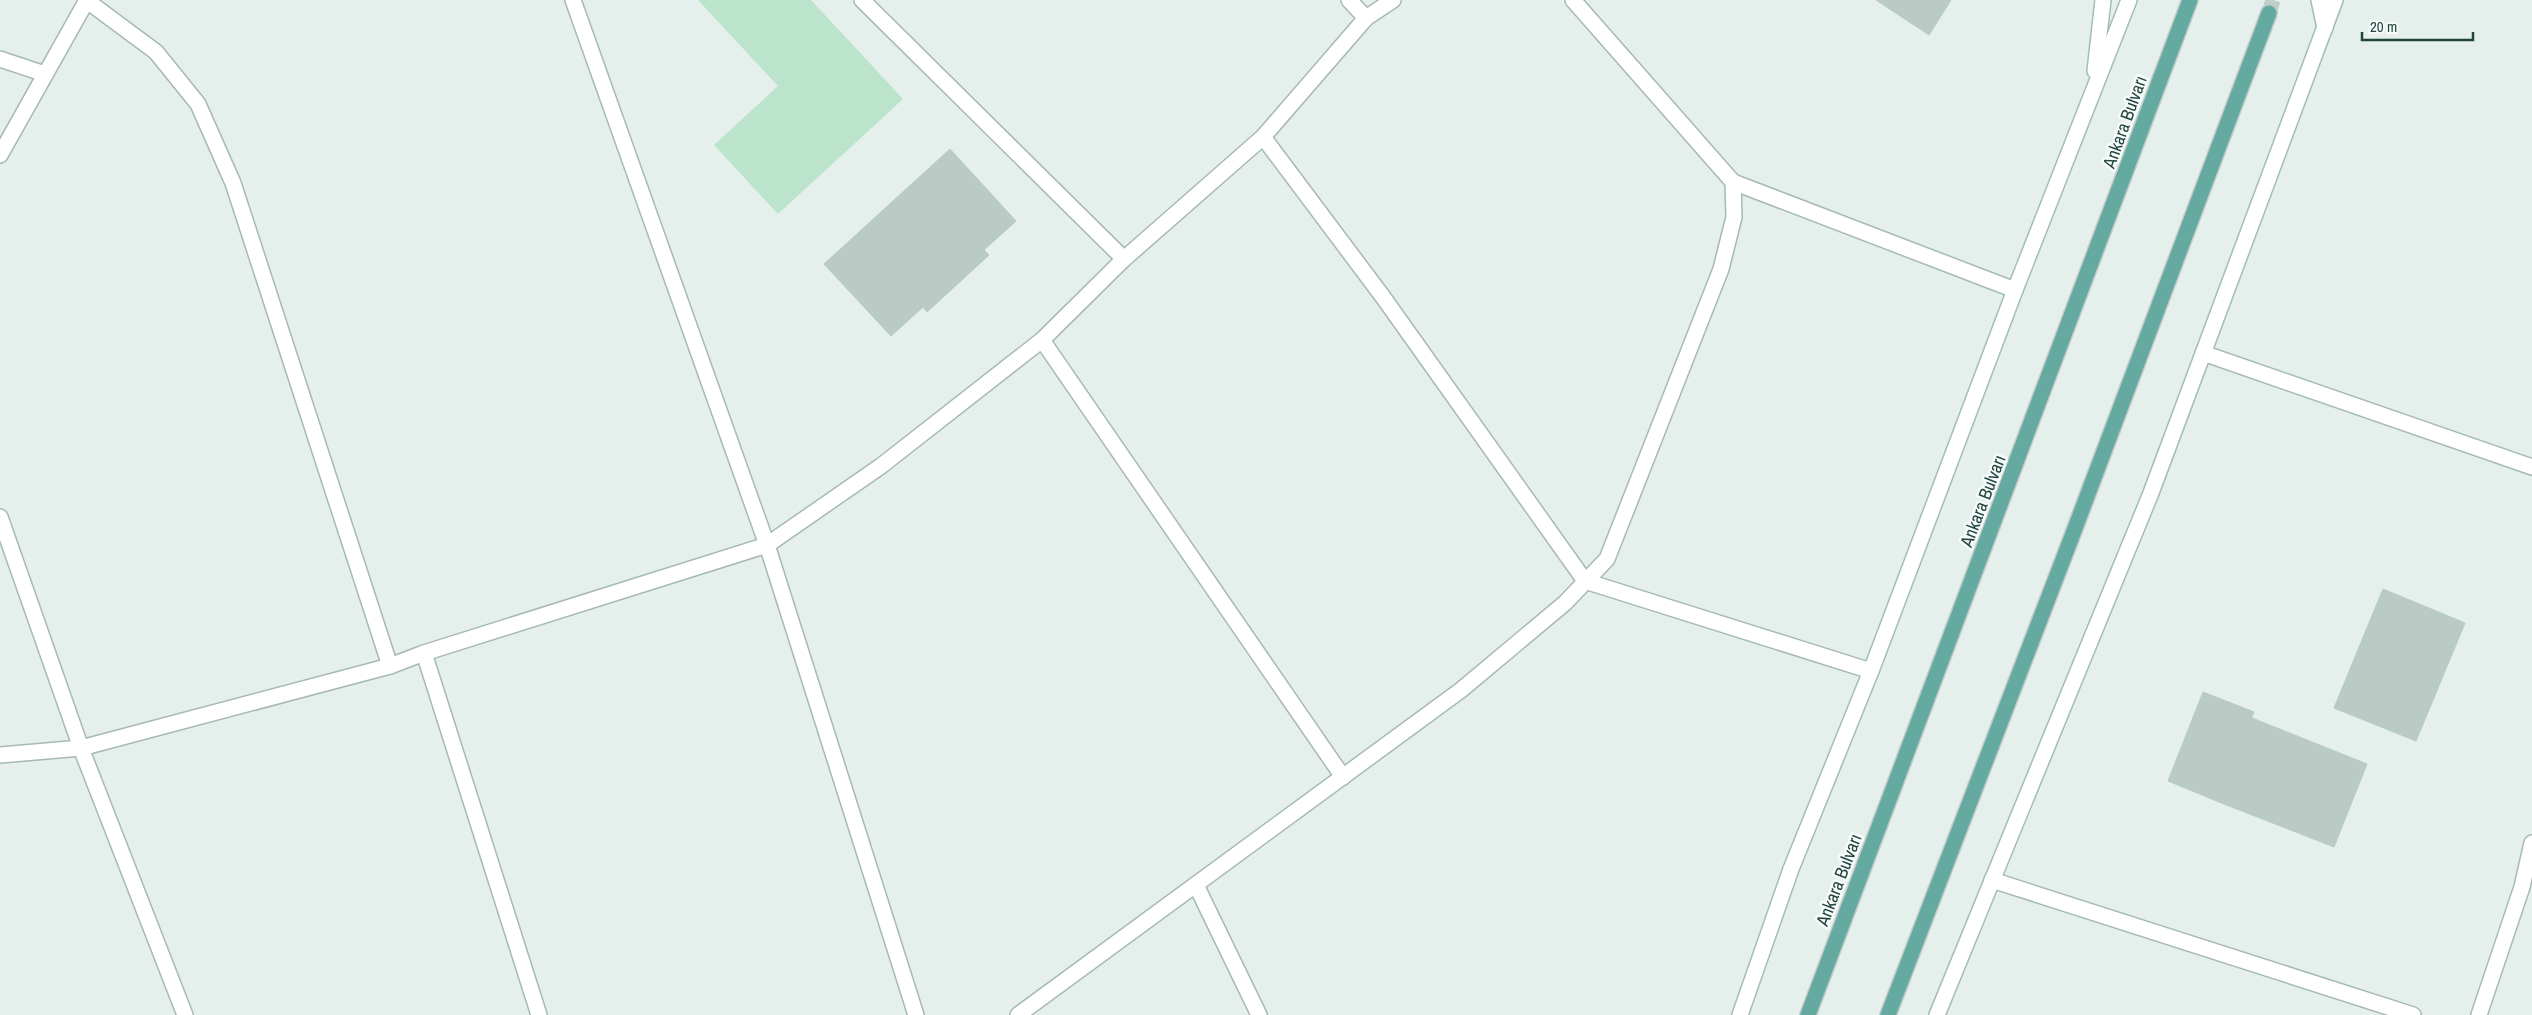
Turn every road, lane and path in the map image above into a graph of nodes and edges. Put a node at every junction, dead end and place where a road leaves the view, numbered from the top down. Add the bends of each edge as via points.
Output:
1 (87, 0) edge
2 (573, 0) edge
3 (862, 0) edge
4 (1349, 0) edge
5 (1392, 0) edge
6 (1573, 0) edge
7 (2103, 0) edge
8 (2129, 0) edge
9 (2190, 0) edge
10 (2319, 0) edge
11 (2335, 0) edge
12 (2269, 13) tunnel mouth
13 (1366, 18) junction
14 (2324, 28) junction
15 (0, 59) edge
16 (45, 74) junction
17 (2094, 89) junction
18 (1263, 137) junction
19 (0, 155) edge
20 (1733, 182) junction
21 (1124, 259) junction
22 (2015, 290) junction
23 (1042, 340) junction
24 (2203, 353) junction
25 (2532, 467) edge
26 (0, 517) edge
27 (767, 545) junction
28 (1585, 581) junction
29 (424, 653) junction
30 (390, 666) junction
31 (1871, 672) junction
32 (81, 748) junction
33 (0, 755) edge
34 (1343, 777) junction
35 (2532, 843) edge
36 (1992, 880) junction
37 (1196, 885) junction
38 (184, 1015) edge
39 (539, 1015) edge
40 (916, 1015) edge
41 (1018, 1015) edge
42 (1259, 1015) edge
43 (1740, 1015) edge
44 (1808, 1015) edge
45 (1888, 1015) edge
46 (1937, 1015) edge
47 (2413, 1015) edge
48 (2479, 1015) edge

1 - 16 street
1 - 30 street via 156,52 198,104 233,183
2 - 27 street
3 - 21 street
4 - 13 street
5 - 13 street
6 - 20 street
7 - 17 street
8 - 17 street
9 - 44 main road, Ankara Bulvarı
10 - 14 street
11 - 14 street
12 - 45 main road
13 - 18 street
14 - 24 street
15 - 16 street
16 - 19 street
17 - 22 street
18 - 21 street
18 - 28 street
20 - 22 street
20 - 28 street via 1734,217 1721,269 1607,559
21 - 23 street
22 - 31 street
23 - 27 street via 881,466
23 - 34 street
24 - 25 street
24 - 36 street via 2151,493
26 - 32 street
27 - 29 street
27 - 40 street
28 - 31 street
28 - 34 street via 1565,603 1461,690
29 - 30 street
29 - 39 street
30 - 32 street
31 - 43 street via 1791,869
32 - 33 street
32 - 38 street
34 - 37 street
35 - 48 street via 2522,887
36 - 46 street
36 - 47 street
37 - 41 street
37 - 42 street

